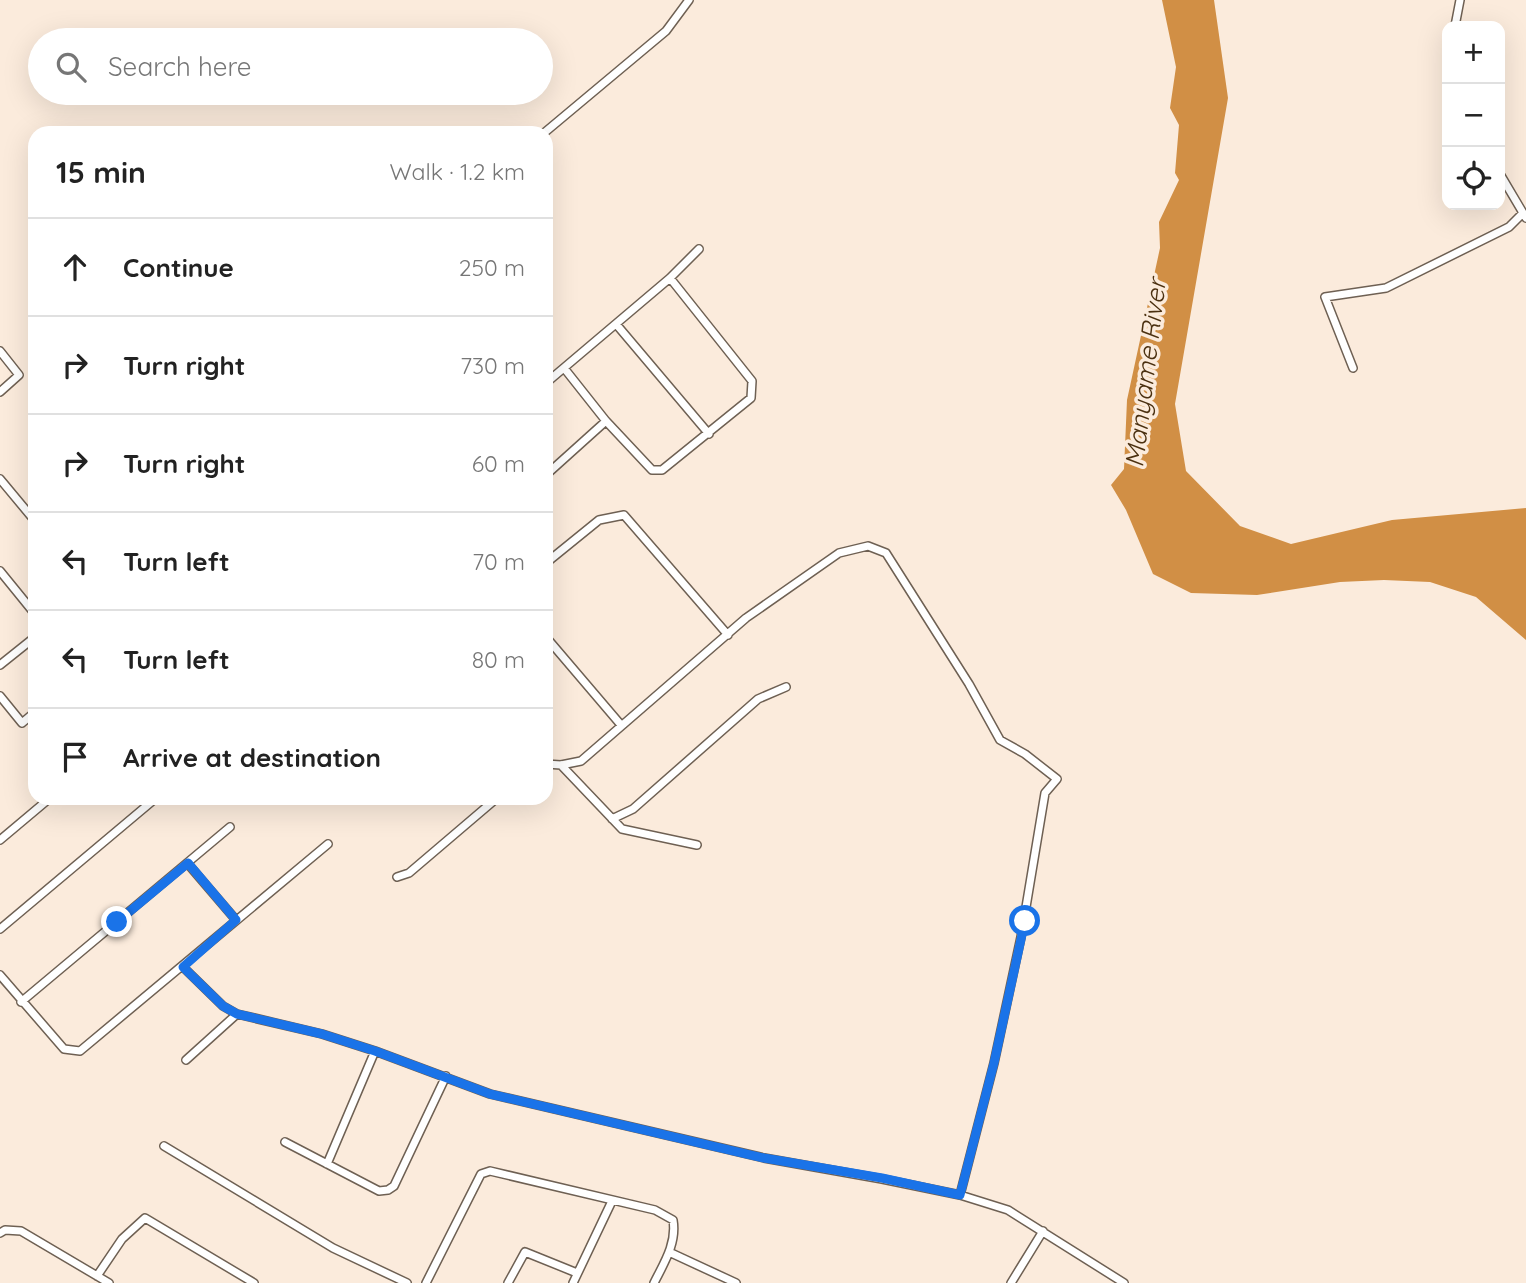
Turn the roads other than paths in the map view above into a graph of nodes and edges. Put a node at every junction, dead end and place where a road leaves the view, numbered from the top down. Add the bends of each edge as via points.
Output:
1 (688, 0) edge
2 (1460, 0) edge
3 (1456, 21) edge
4 (552, 126) edge
5 (1505, 183) edge
6 (1524, 216) edge
7 (699, 249) dead end
8 (670, 278) junction
9 (616, 324) junction
10 (0, 351) edge
11 (564, 368) junction
12 (1353, 368) dead end
13 (553, 377) edge
14 (0, 392) edge
15 (606, 421) junction
16 (709, 434) junction
17 (553, 469) edge
18 (0, 479) edge
19 (28, 512) edge
20 (553, 557) edge
21 (0, 571) edge
22 (28, 605) edge
23 (728, 635) junction
24 (28, 642) edge
25 (553, 645) edge
26 (0, 664) edge
27 (786, 687) dead end
28 (0, 696) edge
29 (28, 718) edge
30 (621, 725) junction
31 (553, 764) edge
32 (561, 765) junction
33 (42, 805) edge
34 (148, 805) edge
35 (489, 805) edge
36 (612, 819) junction
37 (230, 827) dead end
38 (0, 840) edge
39 (328, 844) dead end
40 (697, 845) dead end
41 (188, 863) junction
42 (397, 877) dead end
43 (236, 920) junction
44 (0, 929) edge
45 (183, 967) junction
46 (0, 975) edge
47 (21, 1002) junction
48 (237, 1014) junction
49 (375, 1051) junction
50 (186, 1060) dead end
51 (446, 1076) junction
52 (285, 1142) dead end
53 (163, 1146) dead end
54 (327, 1164) junction
55 (960, 1195) junction
56 (612, 1201) junction
57 (1043, 1231) junction
58 (0, 1233) edge
59 (669, 1252) junction
60 (577, 1273) junction
61 (97, 1276) junction
62 (109, 1283) edge
63 (254, 1283) edge
64 (407, 1283) edge
65 (426, 1283) edge
66 (508, 1283) edge
67 (573, 1283) edge
68 (654, 1283) edge
69 (736, 1283) edge
70 (1011, 1283) edge
71 (1124, 1283) edge

1 - 4 street via 666,31
2 - 3 street
5 - 6 street
6 - 12 street via 1509,228 1386,288 1325,298
7 - 8 street
8 - 9 street
8 - 16 street via 752,381 751,398
9 - 11 street
9 - 16 street
10 - 14 street via 19,375
11 - 13 street
11 - 15 street
15 - 16 street via 652,470 662,470
15 - 17 street
18 - 19 street
20 - 23 street via 599,520 624,515
21 - 22 street
23 - 30 street
23 - 55 street via 839,553 869,546 886,553 1000,740 1056,779 1045,793 1025,921
24 - 26 street
25 - 30 street
27 - 36 street via 758,699 634,809
28 - 29 street via 22,723
30 - 32 street via 581,761
31 - 32 street
32 - 36 street
33 - 38 street
34 - 44 street
35 - 42 street via 408,873
36 - 40 street via 627,831
37 - 41 street
39 - 43 street
41 - 43 street
41 - 47 street
43 - 45 street
45 - 47 street via 80,1051 64,1049
45 - 48 street
46 - 47 street
48 - 49 street
48 - 50 street
49 - 51 street
49 - 54 street
51 - 54 street via 394,1186 379,1191
51 - 55 street via 490,1094 751,1155
52 - 54 street
53 - 64 street via 333,1248
55 - 57 street via 1008,1210
56 - 59 street via 655,1210 673,1220
56 - 60 street
56 - 65 street via 485,1172
57 - 70 street
57 - 71 street
58 - 61 street via 21,1231
59 - 68 street
59 - 69 street
60 - 66 street via 525,1252
60 - 67 street
61 - 62 street
61 - 63 street via 122,1239 145,1219

